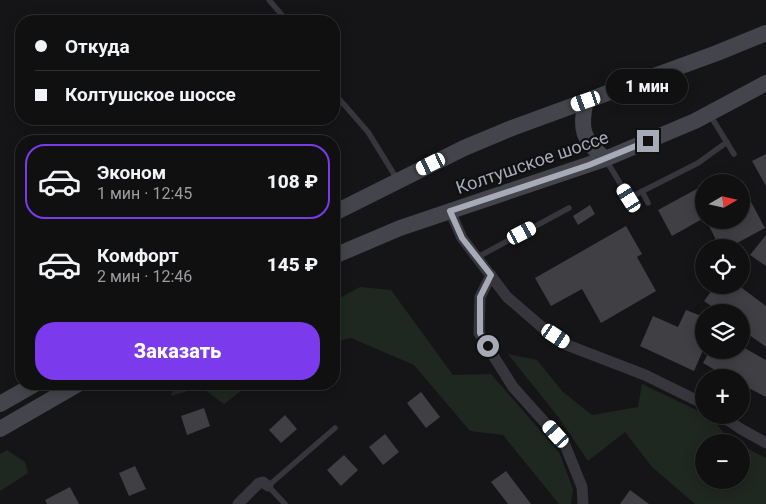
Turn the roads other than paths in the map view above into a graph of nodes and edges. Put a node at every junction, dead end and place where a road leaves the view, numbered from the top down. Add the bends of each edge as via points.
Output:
1 (269, 0) edge
2 (282, 15) edge
3 (766, 33) edge
4 (766, 83) edge
5 (340, 100) edge
6 (586, 101) junction
7 (709, 114) junction
8 (727, 142) junction
9 (734, 154) dead end
10 (605, 159) junction
11 (398, 180) junction
12 (642, 191) junction
13 (648, 203) dead end
14 (569, 208) dead end
15 (340, 210) edge
16 (450, 211) junction
17 (340, 253) edge
18 (476, 258) junction
19 (491, 275) junction
20 (24, 390) edge
21 (68, 390) edge
22 (695, 400) edge
23 (0, 404) edge
24 (734, 424) edge
25 (335, 428) dead end
26 (0, 429) edge
27 (766, 443) edge
28 (268, 486) junction
29 (238, 504) edge
30 (285, 504) edge
31 (583, 504) edge

1 - 2 lane
3 - 6 main road, Колтушское шоссе
4 - 7 main road, Колтушское шоссе
5 - 11 lane via 368,132
6 - 10 main road via 582,117 584,133 592,148
6 - 11 main road, Колтушское шоссе via 464,148
7 - 8 lane
7 - 10 main road, Колтушское шоссе
8 - 9 lane
8 - 12 lane via 698,163
10 - 12 lane via 629,198
10 - 16 main road, Колтушское шоссе
11 - 15 main road, Колтушское шоссе
12 - 13 lane
14 - 18 lane
16 - 17 main road, Колтушское шоссе
16 - 18 street via 462,238
18 - 19 street
19 - 22 street via 507,297 568,345 645,375
19 - 31 street via 480,297 480,333 513,386 565,445 582,487
20 - 23 main road
21 - 26 main road
24 - 27 street
25 - 28 lane
28 - 29 street via 259,483
28 - 30 lane

